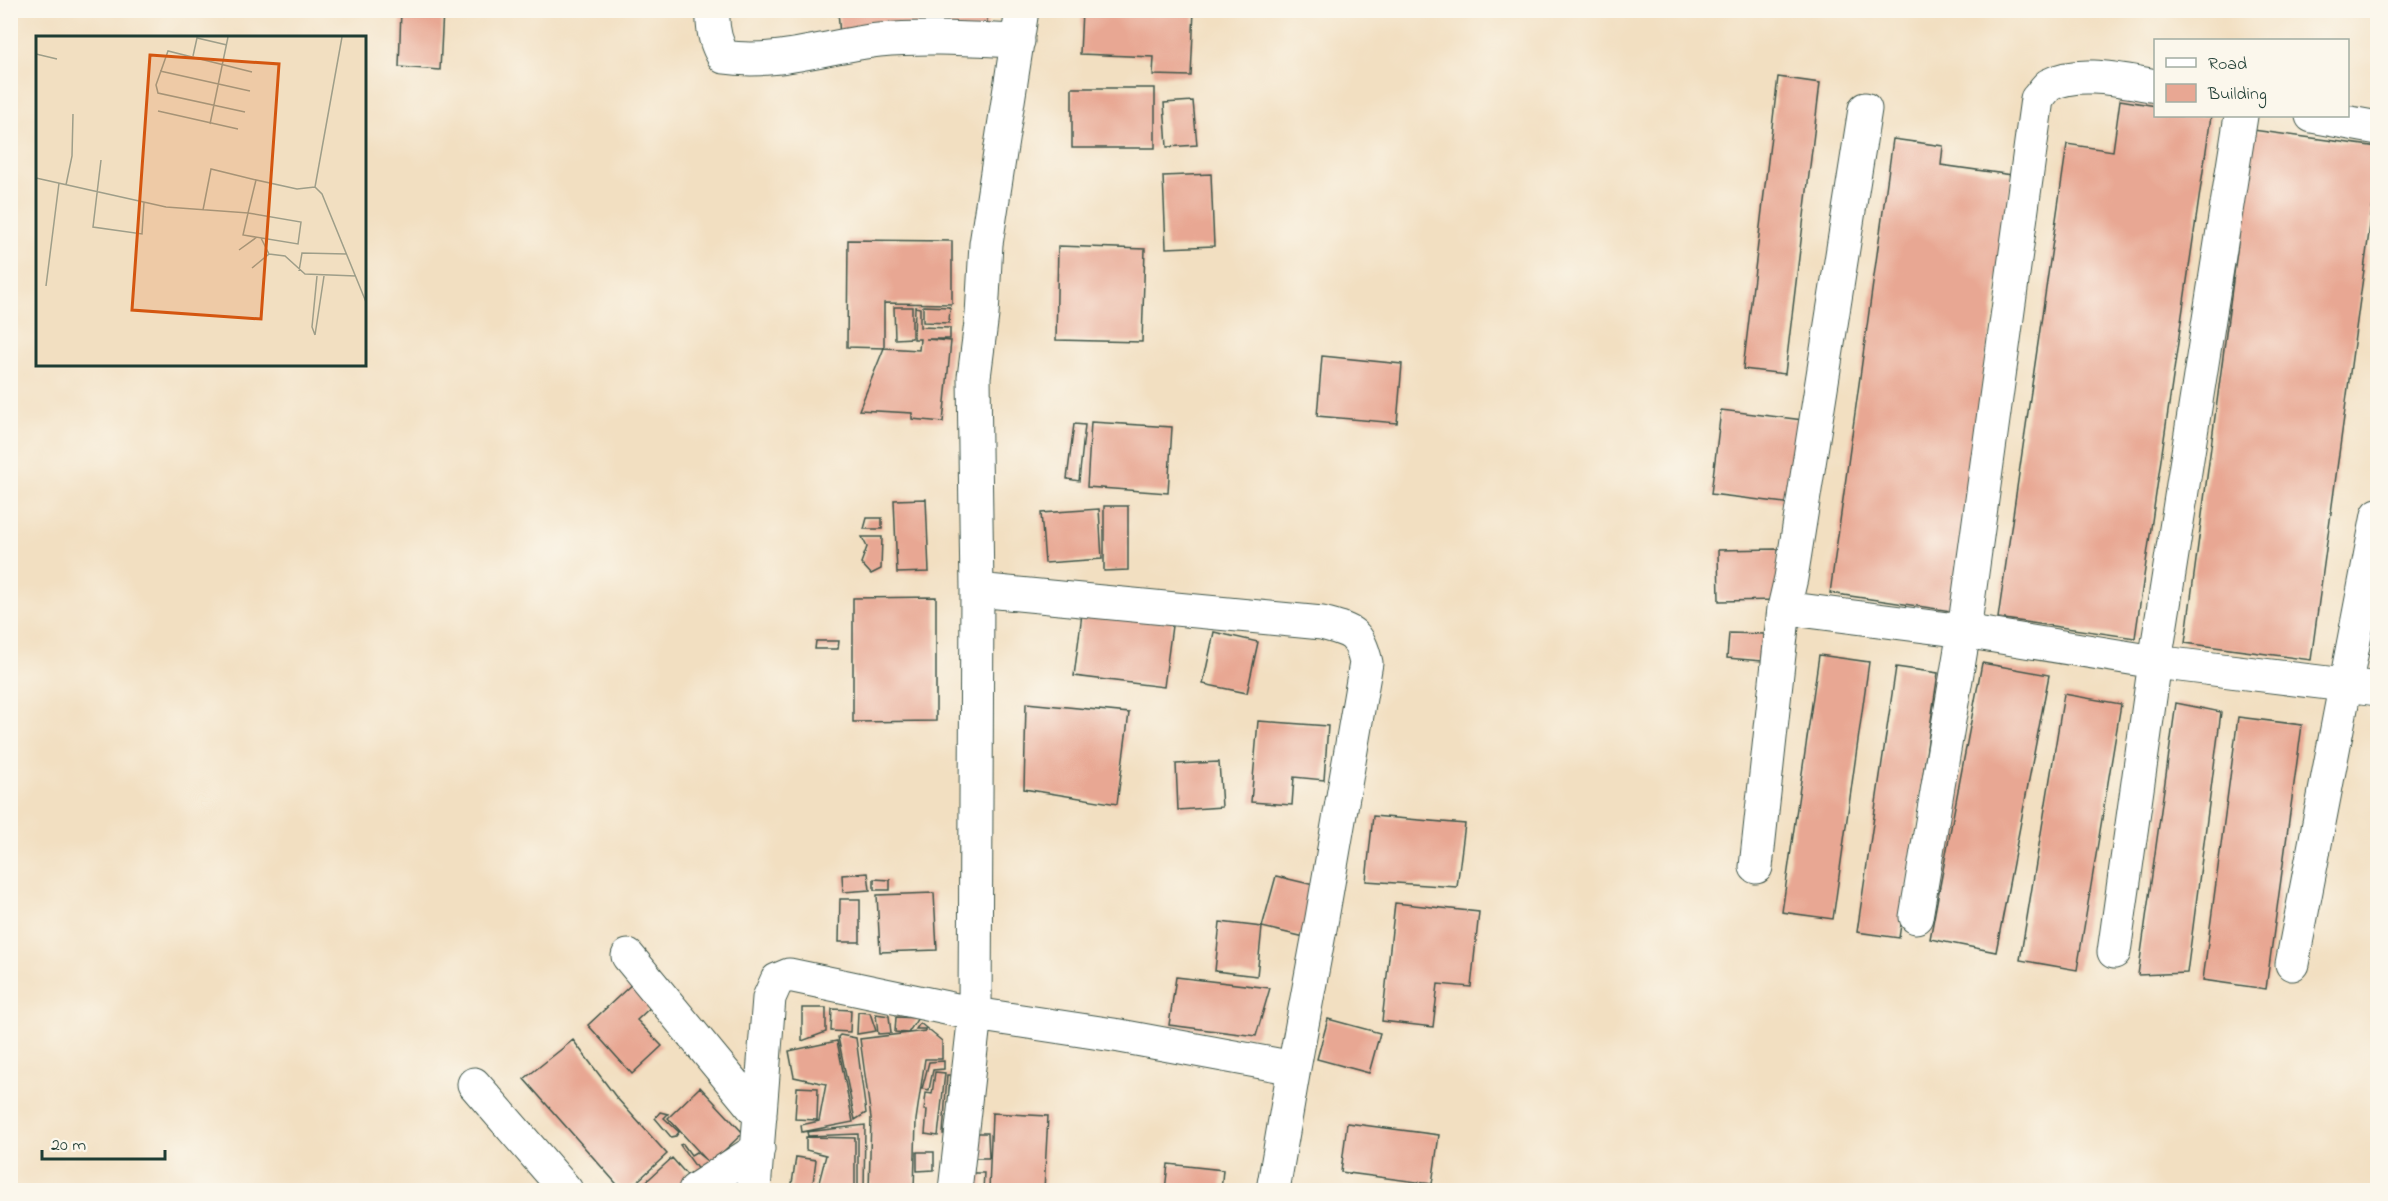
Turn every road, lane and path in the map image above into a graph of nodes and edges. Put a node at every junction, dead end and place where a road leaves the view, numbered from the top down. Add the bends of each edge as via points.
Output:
1 (713, 10) edge
2 (1020, 26) edge
3 (2154, 86) edge
4 (1865, 109) dead end
5 (2241, 117) edge
6 (2318, 117) edge
7 (2378, 128) edge
8 (2378, 515) edge
9 (977, 590) junction
10 (1784, 608) junction
11 (1964, 631) junction
12 (2155, 662) junction
13 (2346, 685) junction
14 (2378, 689) edge
15 (1756, 867) dead end
16 (1916, 917) dead end
17 (2114, 952) dead end
18 (628, 956) dead end
19 (2292, 964) dead end
20 (975, 1014) junction
21 (1294, 1068) junction
22 (474, 1084) dead end
23 (760, 1116) junction
24 (758, 1149) junction
25 (566, 1191) edge
26 (695, 1191) edge
27 (753, 1191) edge
28 (955, 1191) edge
29 (1273, 1191) edge

1 - 2 street via 717,47 724,57 749,60 879,40
2 - 9 street via 986,244 974,377
3 - 11 street via 2111,78 2074,78 2048,86 2037,99
4 - 10 street
5 - 12 street
6 - 7 street
8 - 13 street
9 - 20 street
9 - 21 street via 1322,623 1349,630 1362,643 1366,663
10 - 11 street
10 - 15 street
11 - 12 street
11 - 16 street
12 - 13 street
12 - 17 street
13 - 14 street
13 - 19 street
18 - 23 street
20 - 21 street
20 - 23 street via 799,976 777,980 769,998
20 - 28 street
21 - 29 street
22 - 25 street
23 - 24 street
24 - 26 street
24 - 27 street

